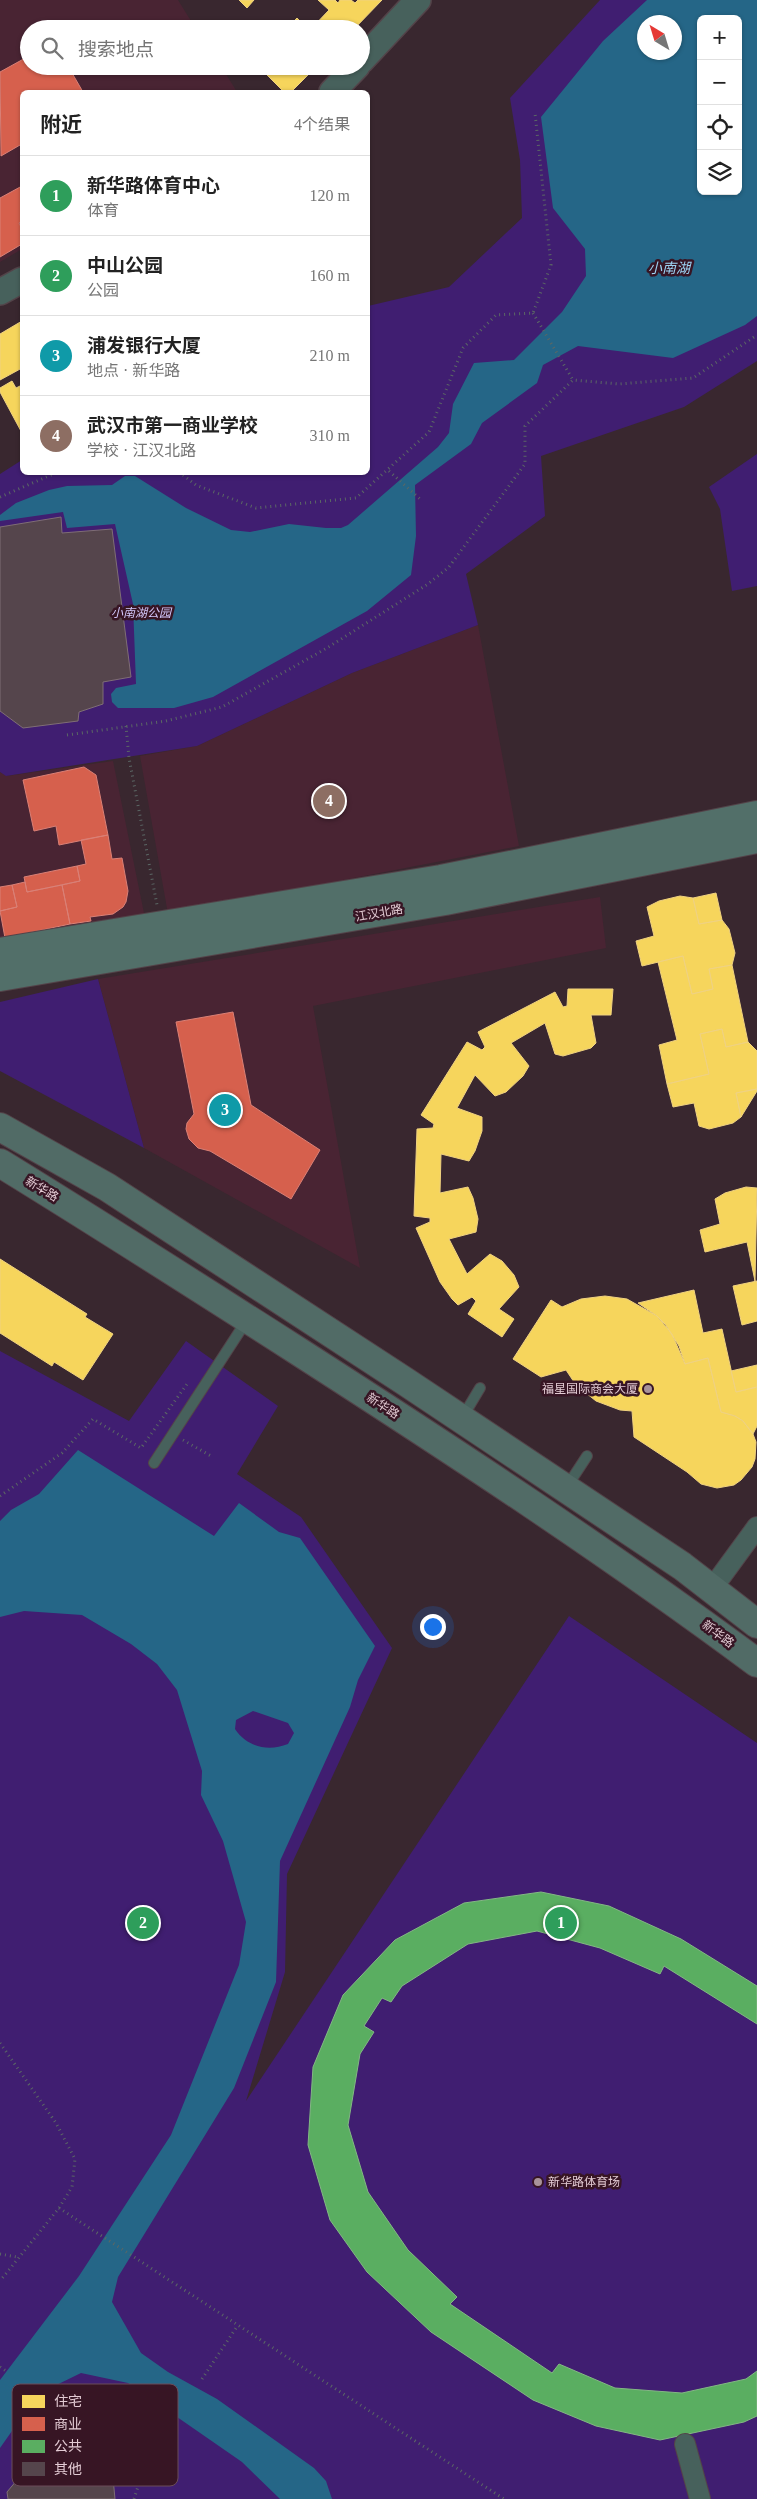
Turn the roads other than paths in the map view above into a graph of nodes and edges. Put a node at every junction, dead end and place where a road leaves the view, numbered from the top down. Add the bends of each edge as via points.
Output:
1 (418, 0) edge
2 (370, 52) edge
3 (348, 75) edge
4 (334, 90) edge
5 (20, 281) edge
6 (0, 292) edge
7 (757, 815) edge
8 (757, 840) edge
9 (0, 952) edge
10 (0, 977) edge
11 (0, 1127) edge
12 (0, 1163) edge
13 (248, 1319) junction
14 (480, 1388) dead end
15 (461, 1419) junction
16 (587, 1456) dead end
17 (154, 1463) dead end
18 (566, 1489) junction
19 (757, 1527) edge
20 (711, 1590) junction
21 (757, 1624) edge
22 (757, 1663) edge
23 (685, 2444) dead end
24 (700, 2499) edge

1 - 2 street
3 - 4 street
5 - 6 street
7 - 9 main road, 江汉北路 via 441,879
8 - 10 main road, 江汉北路 via 445,902
11 - 15 main road via 107,1187
12 - 13 main road, 新华路
13 - 17 lane
13 - 22 main road, 新华路 via 646,1581
14 - 15 lane
15 - 18 main road
16 - 18 lane
18 - 20 main road via 682,1566
19 - 20 street
20 - 21 main road
23 - 24 street

